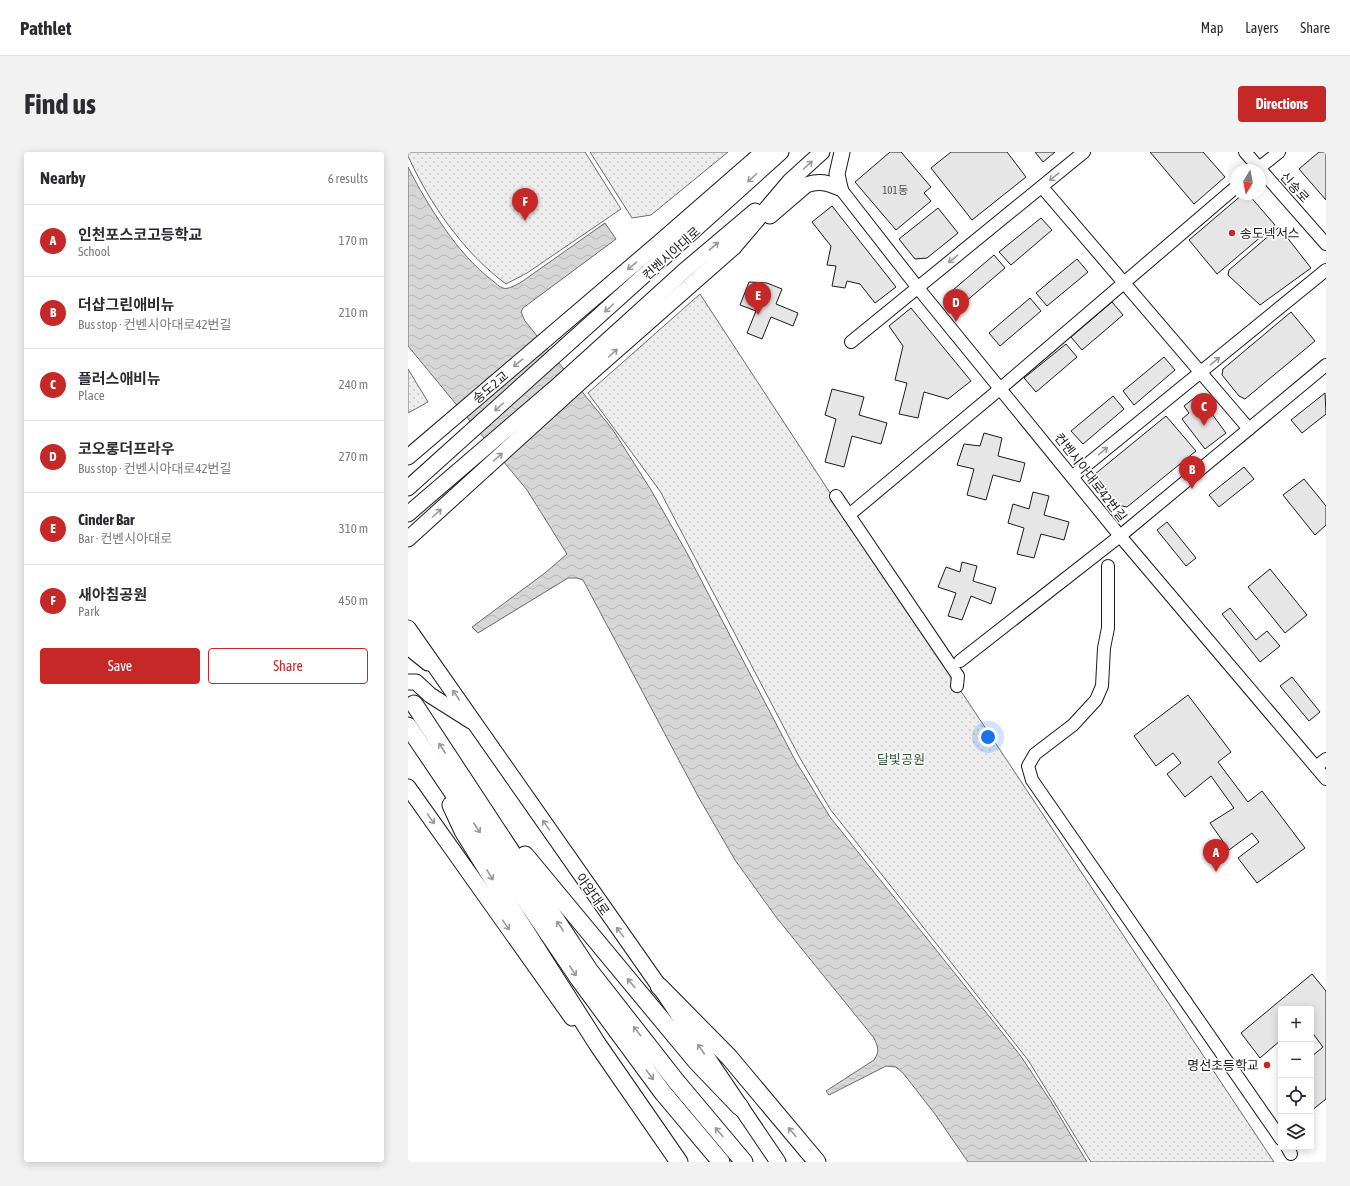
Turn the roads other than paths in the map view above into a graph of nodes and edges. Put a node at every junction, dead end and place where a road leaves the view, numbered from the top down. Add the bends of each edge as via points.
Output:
1 (763, 152) edge
2 (781, 152) edge
3 (822, 152) edge
4 (842, 152) edge
5 (1084, 152) edge
6 (1245, 152) edge
7 (1279, 152) edge
8 (1256, 164) edge
9 (1264, 164) edge
10 (1266, 176) edge
11 (790, 181) junction
12 (1042, 187) junction
13 (840, 188) junction
14 (1230, 193) edge
15 (1326, 244) edge
16 (734, 247) junction
17 (1326, 270) edge
18 (688, 277) junction
19 (1124, 282) junction
20 (918, 288) junction
21 (548, 338) joint
22 (851, 342) dead end
23 (559, 353) joint
24 (1326, 365) edge
25 (1202, 371) junction
26 (579, 375) junction
27 (1001, 388) junction
28 (1249, 428) junction
29 (408, 457) edge
30 (1072, 476) junction
31 (408, 488) edge
32 (836, 496) dead end
33 (408, 514) edge
34 (848, 515) junction
35 (1120, 536) junction
36 (408, 539) edge
37 (1108, 566) dead end
38 (408, 620) edge
39 (411, 638) edge
40 (960, 661) dead end
41 (408, 682) edge
42 (957, 686) dead end
43 (414, 704) dead end
44 (476, 724) junction
45 (408, 726) edge
46 (427, 754) junction
47 (1326, 759) edge
48 (1316, 767) junction
49 (457, 770) junction
50 (1326, 780) edge
51 (408, 787) edge
52 (659, 986) junction
53 (740, 1107) junction
54 (1278, 1135) edge
55 (672, 1158) edge
56 (679, 1162) edge
57 (721, 1162) edge
58 (744, 1162) edge
59 (778, 1162) edge
60 (817, 1162) edge

1 -> 21 main road, 컨벤시아대로
2 -> 23 main road, 컨벤시아대로
11 -> 3 main road, 컨벤시아대로
4 - 13 main road via 836,174
5 -> 12 street
6 - 8 street, 신송로
7 - 9 street, 신송로
10 - 15 street, 신송로
11 - 16 main road, 컨벤시아대로
18 -> 11 main road, 컨벤시아대로
12 - 19 street
12 -> 20 street
13 - 16 main road via 826,182 806,185
13 - 20 street, 컨벤시아대로42번길
14 - 19 street
16 - 18 main road, 컨벤시아대로
25 -> 17 street
26 -> 18 main road, 컨벤시아대로
19 - 25 street
19 - 27 street
20 - 22 street
20 - 27 street, 컨벤시아대로42번길
21 -> 29 main road, 송도2교
23 -> 31 main road, 송도2교
24 - 28 street
25 - 28 street
30 -> 25 street
26 - 33 main road
36 -> 26 main road via 470,483
27 - 30 street, 컨벤시아대로42번길
27 - 34 street
28 - 35 street
30 - 35 street, 컨벤시아대로42번길
32 - 34 street
34 - 42 street via 958,676
35 - 40 street
35 - 48 street, 컨벤시아대로42번길
37 - 54 street via 1109,607 1102,686 1096,700 1073,725 1035,754 1028,766 1032,780
38 - 39 main road, 아암대로
44 -> 39 main road, 아암대로 via 441,674
41 - 44 main road via 416,682 430,695
49 -> 43 highway
52 -> 44 main road, 아암대로
45 - 46 highway
46 -> 56 highway via 463,831 598,1045
46 -> 57 highway via 579,979 663,1093
47 - 48 street
48 - 50 street, 컨벤시아대로42번길
53 -> 49 highway via 696,1061 556,895
58 -> 49 highway via 676,1081 589,970
51 -> 55 main road
53 -> 52 main road, 아암대로
60 -> 52 highway via 729,1057
53 - 59 main road, 아암대로

